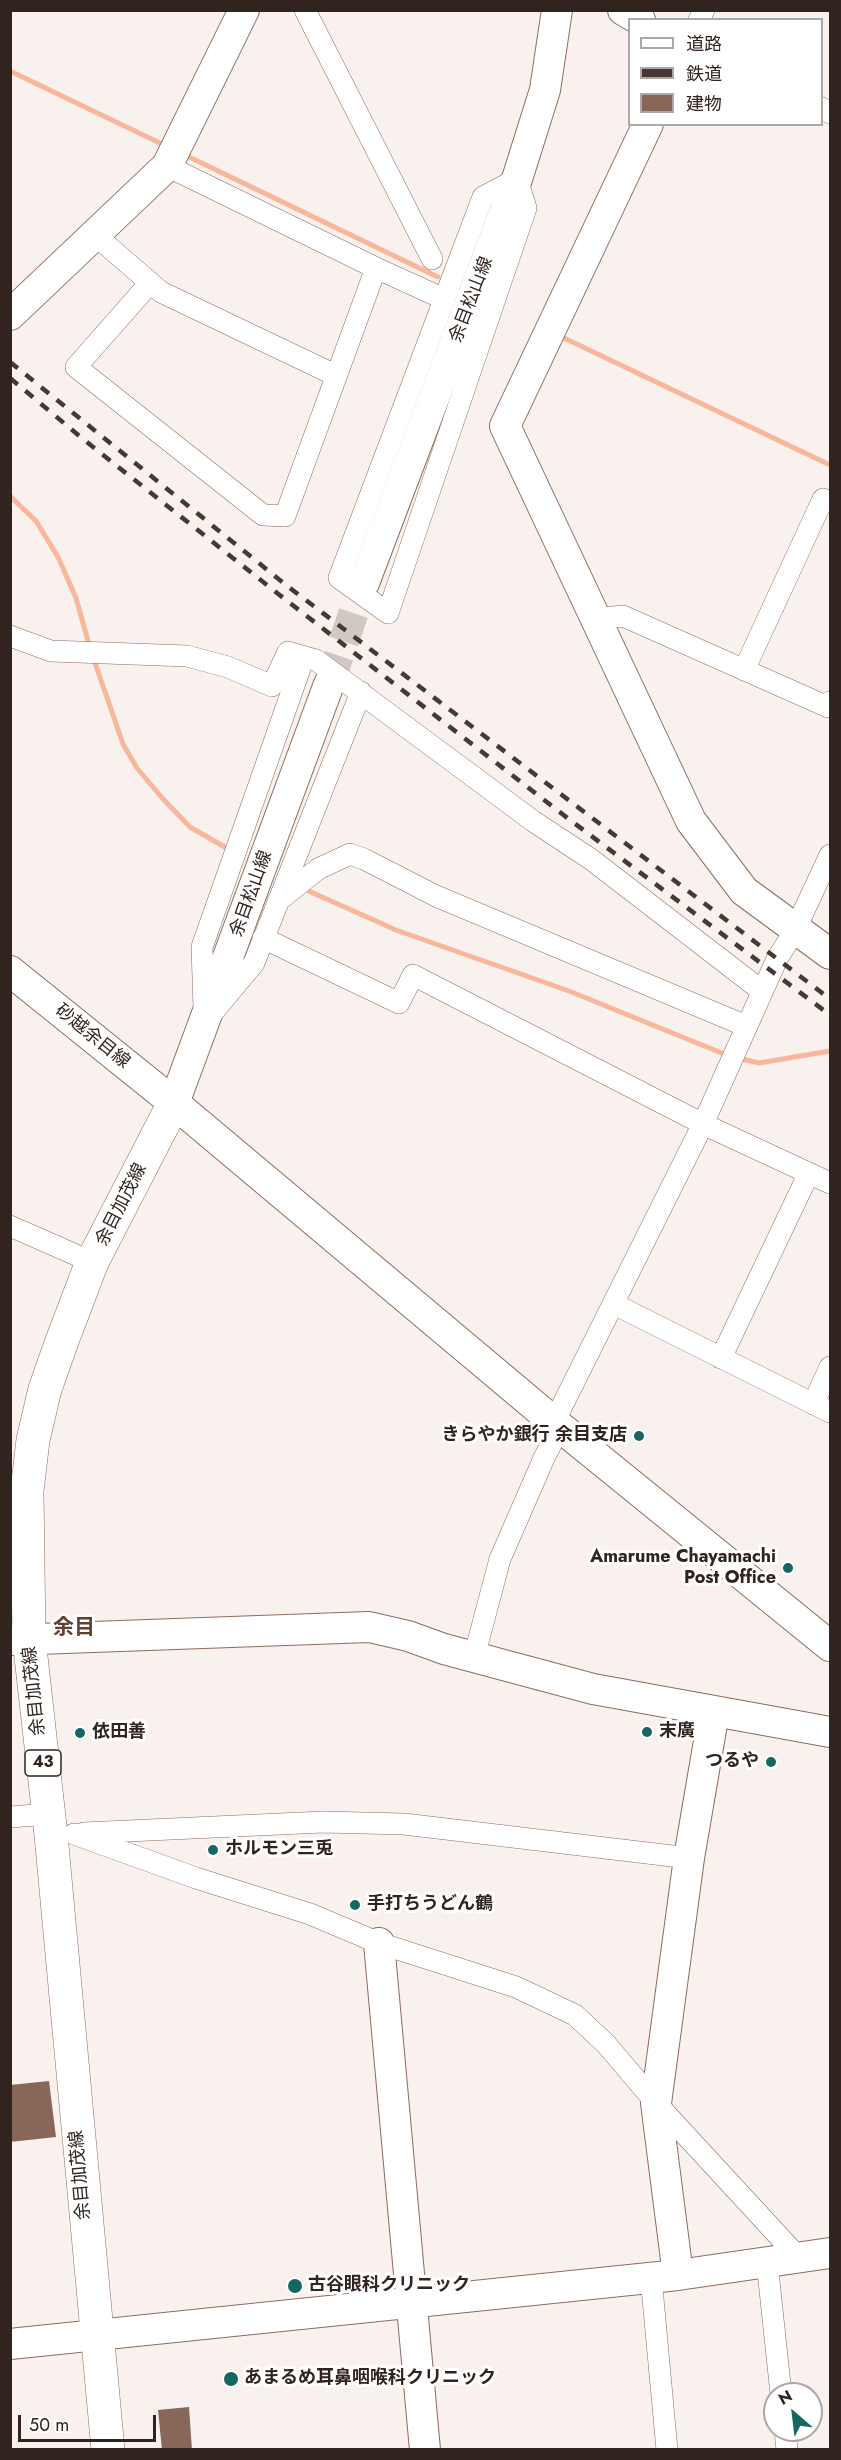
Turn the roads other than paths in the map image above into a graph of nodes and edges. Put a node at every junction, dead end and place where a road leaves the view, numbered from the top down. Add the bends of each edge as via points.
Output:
1 (244, 10) edge
2 (305, 10) edge
3 (558, 10) edge
4 (623, 10) edge
5 (637, 18) edge
6 (647, 126) edge
7 (167, 166) junction
8 (517, 179) junction
9 (95, 235) junction
10 (432, 259) dead end
11 (376, 268) junction
12 (150, 283) junction
13 (444, 298) junction
14 (10, 315) edge
15 (335, 375) junction
16 (823, 499) dead end
17 (364, 583) tunnel mouth
18 (596, 620) junction
19 (10, 636) edge
20 (304, 657) junction
21 (744, 670) junction
22 (329, 684) tunnel mouth
23 (361, 692) junction
24 (831, 702) edge
25 (831, 855) edge
26 (278, 901) junction
27 (795, 930) junction
28 (263, 938) junction
29 (831, 954) edge
30 (10, 971) edge
31 (762, 991) junction
32 (204, 1023) junction
33 (746, 1026) junction
34 (174, 1103) junction
35 (703, 1124) junction
36 (809, 1173) junction
37 (831, 1183) edge
38 (10, 1226) edge
39 (92, 1262) junction
40 (614, 1304) junction
41 (721, 1358) junction
42 (831, 1367) edge
43 (822, 1408) edge
44 (557, 1424) junction
45 (19, 1490) edge
46 (20, 1639) edge
47 (831, 1646) edge
48 (474, 1657) junction
49 (714, 1712) junction
50 (831, 1732) edge
51 (10, 1817) edge
52 (58, 1828) junction
53 (689, 1858) junction
54 (378, 1943) junction
55 (656, 2103) junction
56 (831, 2253) edge
57 (799, 2258) junction
58 (767, 2262) junction
59 (664, 2276) junction
60 (410, 2302) junction
61 (96, 2337) junction
62 (10, 2344) edge
63 (780, 2382) edge
64 (108, 2450) edge
65 (425, 2450) edge
66 (667, 2450) edge

1 - 7 street
2 - 10 street
3 - 8 street, 余目松山線 via 545,90
4 - 5 street
6 - 18 street via 505,426
7 - 9 street
7 - 11 street
8 - 13 street via 483,197
8 - 13 street via 526,208 388,613 339,578
8 - 17 street, 余目松山線
9 - 12 street
9 - 14 street
11 - 13 street
11 - 15 street
12 - 15 street via 161,292
12 - 15 street via 76,367 263,515 285,516
16 - 21 street
18 - 21 street via 623,616
18 - 27 street via 691,821 744,891
19 - 20 street via 51,651 187,656 228,667 272,686 288,652
20 - 23 street via 316,660
20 - 32 street via 202,947
21 - 24 street via 828,707
22 - 32 street, 余目松山線
23 - 26 street
23 - 31 street via 533,821 606,870
25 - 27 street
26 - 28 street
26 - 33 street via 318,869 350,854 436,896
27 - 29 street
27 - 31 street
28 - 32 street via 254,963
28 - 35 street via 399,1003 413,975
30 - 34 street, 砂越余目線
31 - 33 street
32 - 34 street, 余目松山線
33 - 35 street
34 - 39 main road, 余目加茂線 / 43
34 - 44 street, 砂越余目線
35 - 36 street
35 - 40 street
36 - 37 street
36 - 41 street
38 - 39 street
39 - 45 main road, 余目加茂線 / 43 via 45,1389
40 - 41 street
40 - 44 street
41 - 43 street
42 - 43 street
44 - 47 street, 砂越余目線
44 - 48 street via 500,1559
45 - 46 main road, 余目加茂線 / 43
46 - 48 street via 369,1627
46 - 52 main road, 余目加茂線 / 43
48 - 49 street via 593,1689
49 - 50 street
49 - 53 street
51 - 52 street
52 - 53 street via 323,1821 392,1824
52 - 54 street via 310,1914
52 - 61 main road, 余目加茂線 / 43
53 - 55 street
54 - 55 street via 516,1987 575,2015 606,2044
54 - 60 street
55 - 57 street
55 - 59 street
56 - 57 street
57 - 58 street
58 - 59 street
58 - 63 street
59 - 60 street
59 - 66 street
60 - 61 street
60 - 65 street
61 - 62 street
61 - 64 main road, 余目加茂線 / 43

